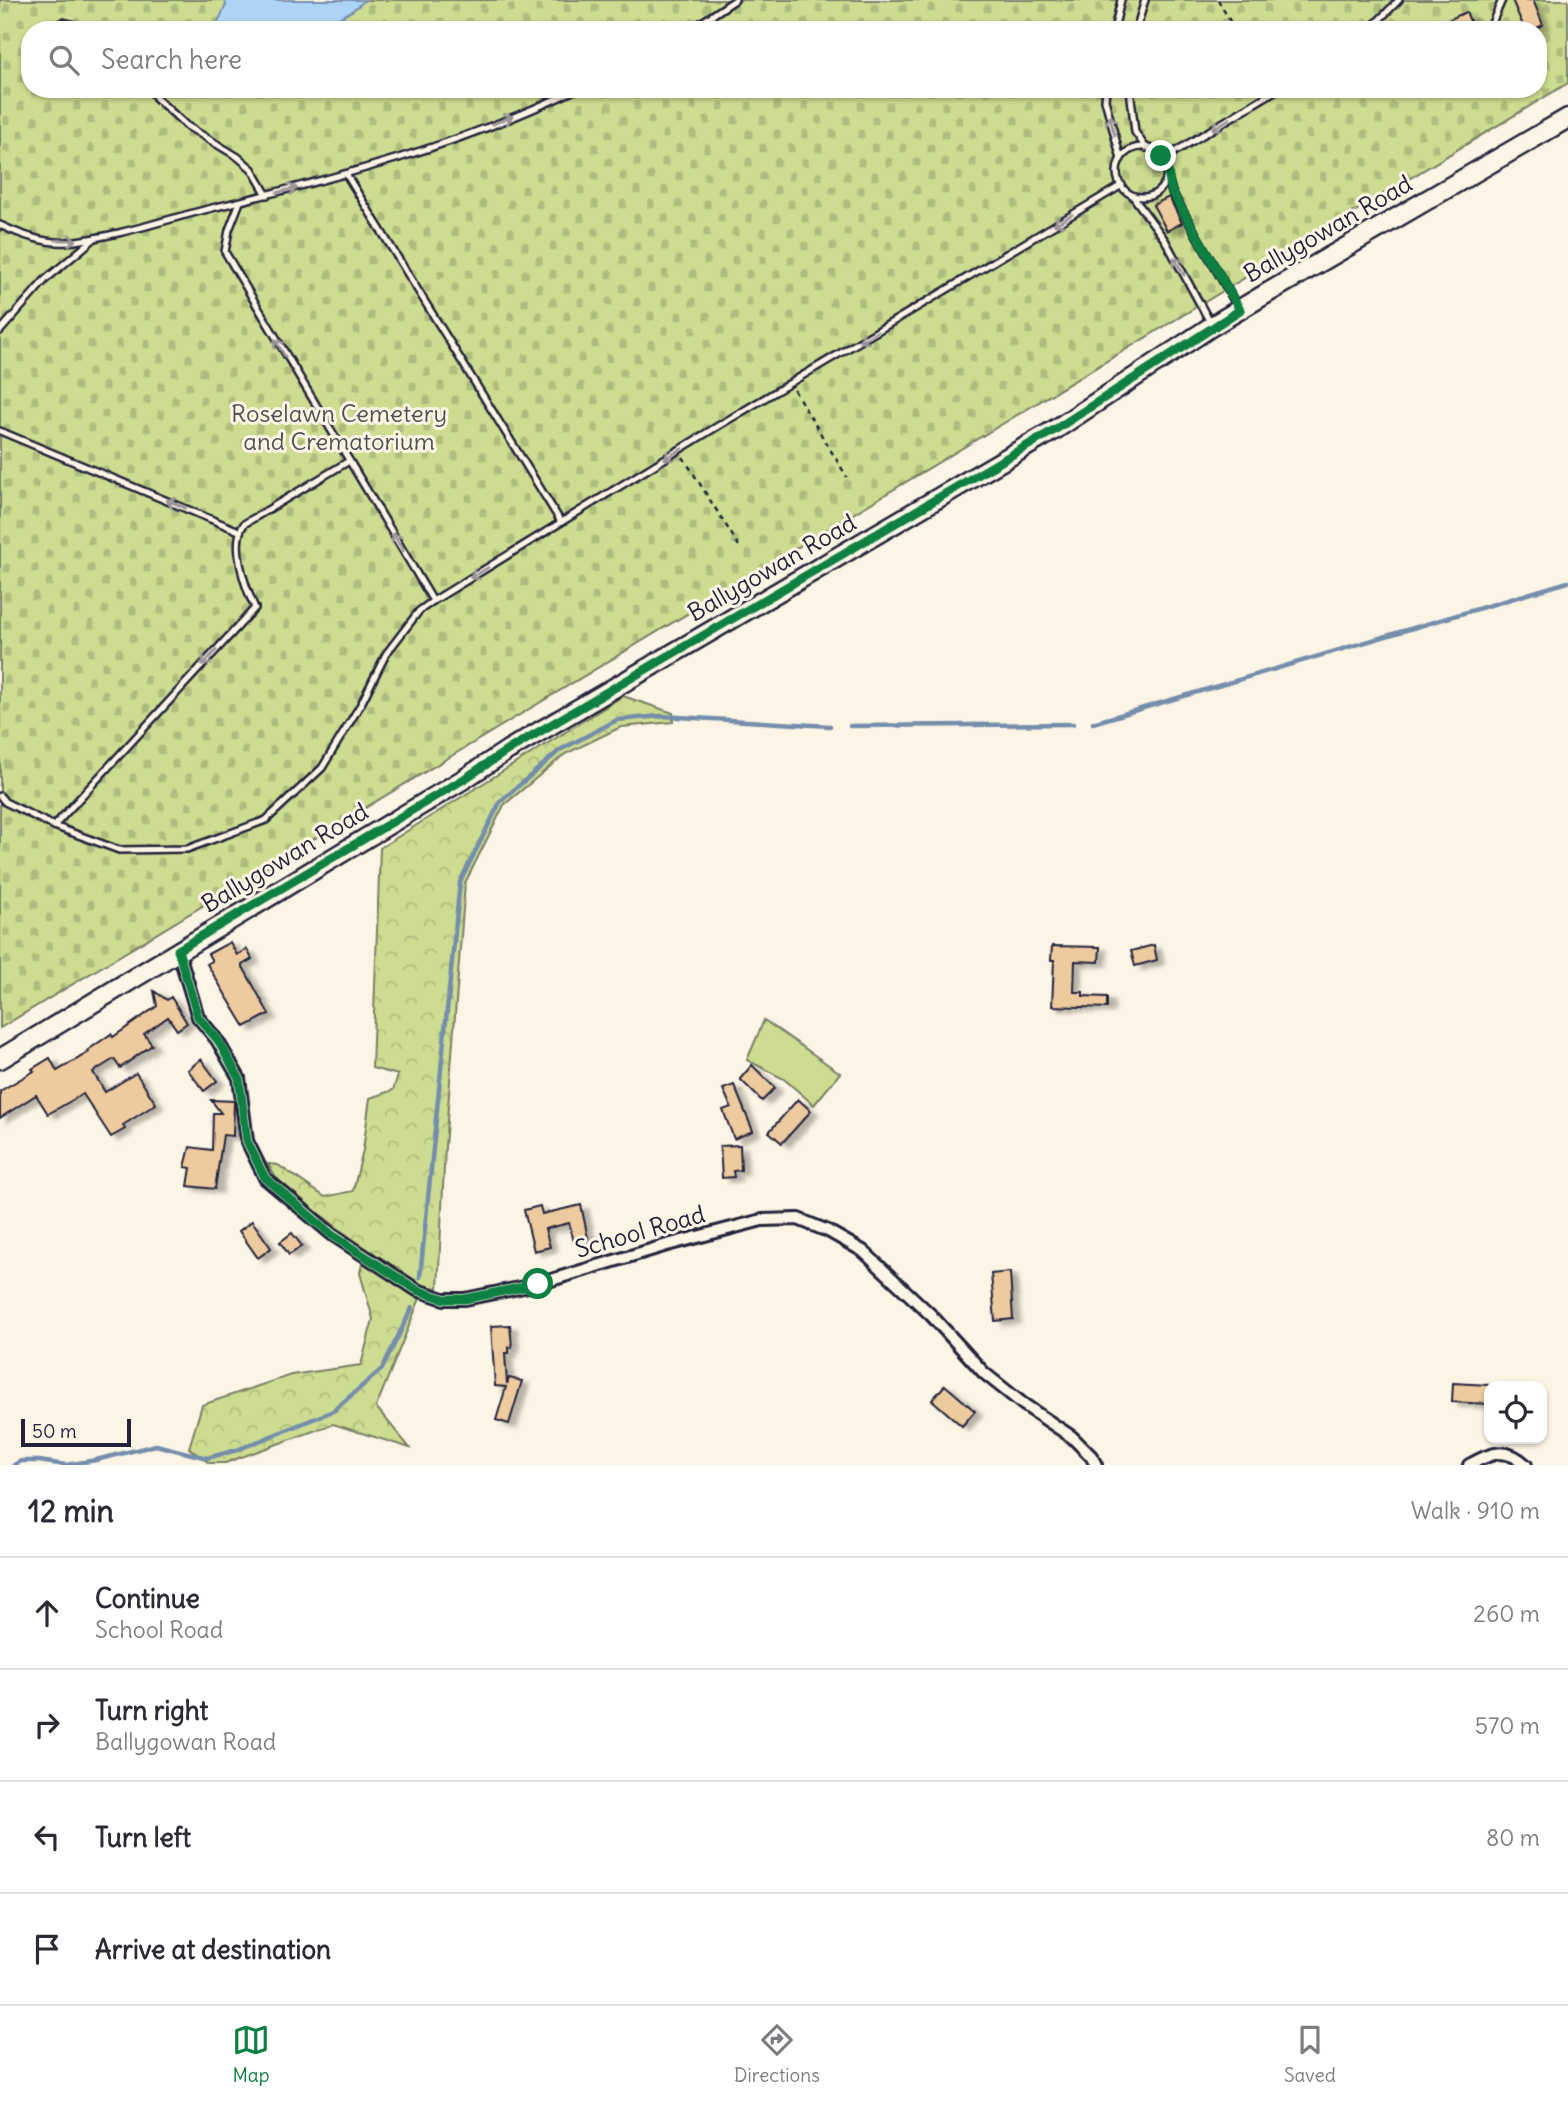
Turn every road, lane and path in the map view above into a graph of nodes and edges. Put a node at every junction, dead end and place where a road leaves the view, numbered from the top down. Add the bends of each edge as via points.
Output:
1 (735, 0) edge
2 (1121, 0) edge
3 (1145, 0) edge
4 (1218, 0) edge
5 (1399, 0) edge
6 (1502, 0) edge
7 (704, 21) edge
8 (1116, 21) edge
9 (1139, 21) edge
10 (1230, 21) edge
11 (1378, 21) edge
12 (1493, 21) edge
13 (156, 98) edge
14 (555, 98) edge
15 (1105, 98) edge
16 (1131, 98) edge
17 (1263, 98) edge
18 (1568, 118) edge
19 (1146, 148) junction
20 (1121, 159) junction
21 (1163, 159) junction
22 (346, 174) junction
23 (1167, 176) junction
24 (1122, 185) junction
25 (267, 195) junction
26 (1132, 195) junction
27 (241, 201) junction
28 (0, 225) edge
29 (96, 237) junction
30 (1240, 310) junction
31 (1212, 326) junction
32 (0, 331) edge
33 (790, 384) junction
34 (0, 432) edge
35 (679, 450) junction
36 (349, 461) junction
37 (847, 477) dead end
38 (561, 522) junction
39 (239, 531) junction
40 (739, 546) dead end
41 (433, 601) junction
42 (0, 796) edge
43 (54, 826) junction
44 (178, 950) junction
45 (0, 1059) edge
46 (1096, 1465) edge
47 (1469, 1465) edge
48 (1527, 1465) edge

1 - 7 lane
2 - 8 lane
3 - 9 lane
4 - 10 path
5 - 11 lane
6 - 12 lane
13 - 25 lane via 187,126 252,169
22 -> 14 lane via 439,146
20 -> 15 lane
16 - 19 lane via 1135,132
17 -> 21 lane
18 - 30 main road, Ballygowan Road
19 - 20 lane via 1128,152
19 - 21 lane
20 - 24 lane via 1118,180
21 - 23 lane
25 -> 22 lane
22 - 38 lane
23 - 26 lane via 1152,196
23 - 30 lane
24 - 26 lane
24 -> 33 lane
25 - 27 lane
31 -> 26 lane via 1165,240
27 - 29 lane
36 -> 27 lane via 225,253
28 -> 29 lane via 19,234 64,242
29 - 32 lane via 45,280
30 - 31 main road, Ballygowan Road
31 - 44 main road, Ballygowan Road via 1056,429 508,750
33 - 35 lane
33 - 37 path
39 -> 34 lane
35 -> 38 lane
35 - 40 path
36 - 39 lane via 251,518
41 -> 36 lane
38 -> 41 lane
39 -> 43 lane via 246,588 255,608
41 - 43 lane via 419,611 386,654 322,768 266,820 187,849 120,850
42 - 43 lane
44 - 45 main road, Ballygowan Road
44 - 46 street, School Road via 198,1017 218,1040 239,1078 247,1141 265,1178 332,1235 417,1290 444,1299 465,1299 538,1284 762,1220 798,1219 863,1251 931,1314 984,1373 1072,1437
47 - 48 street via 1504,1452

